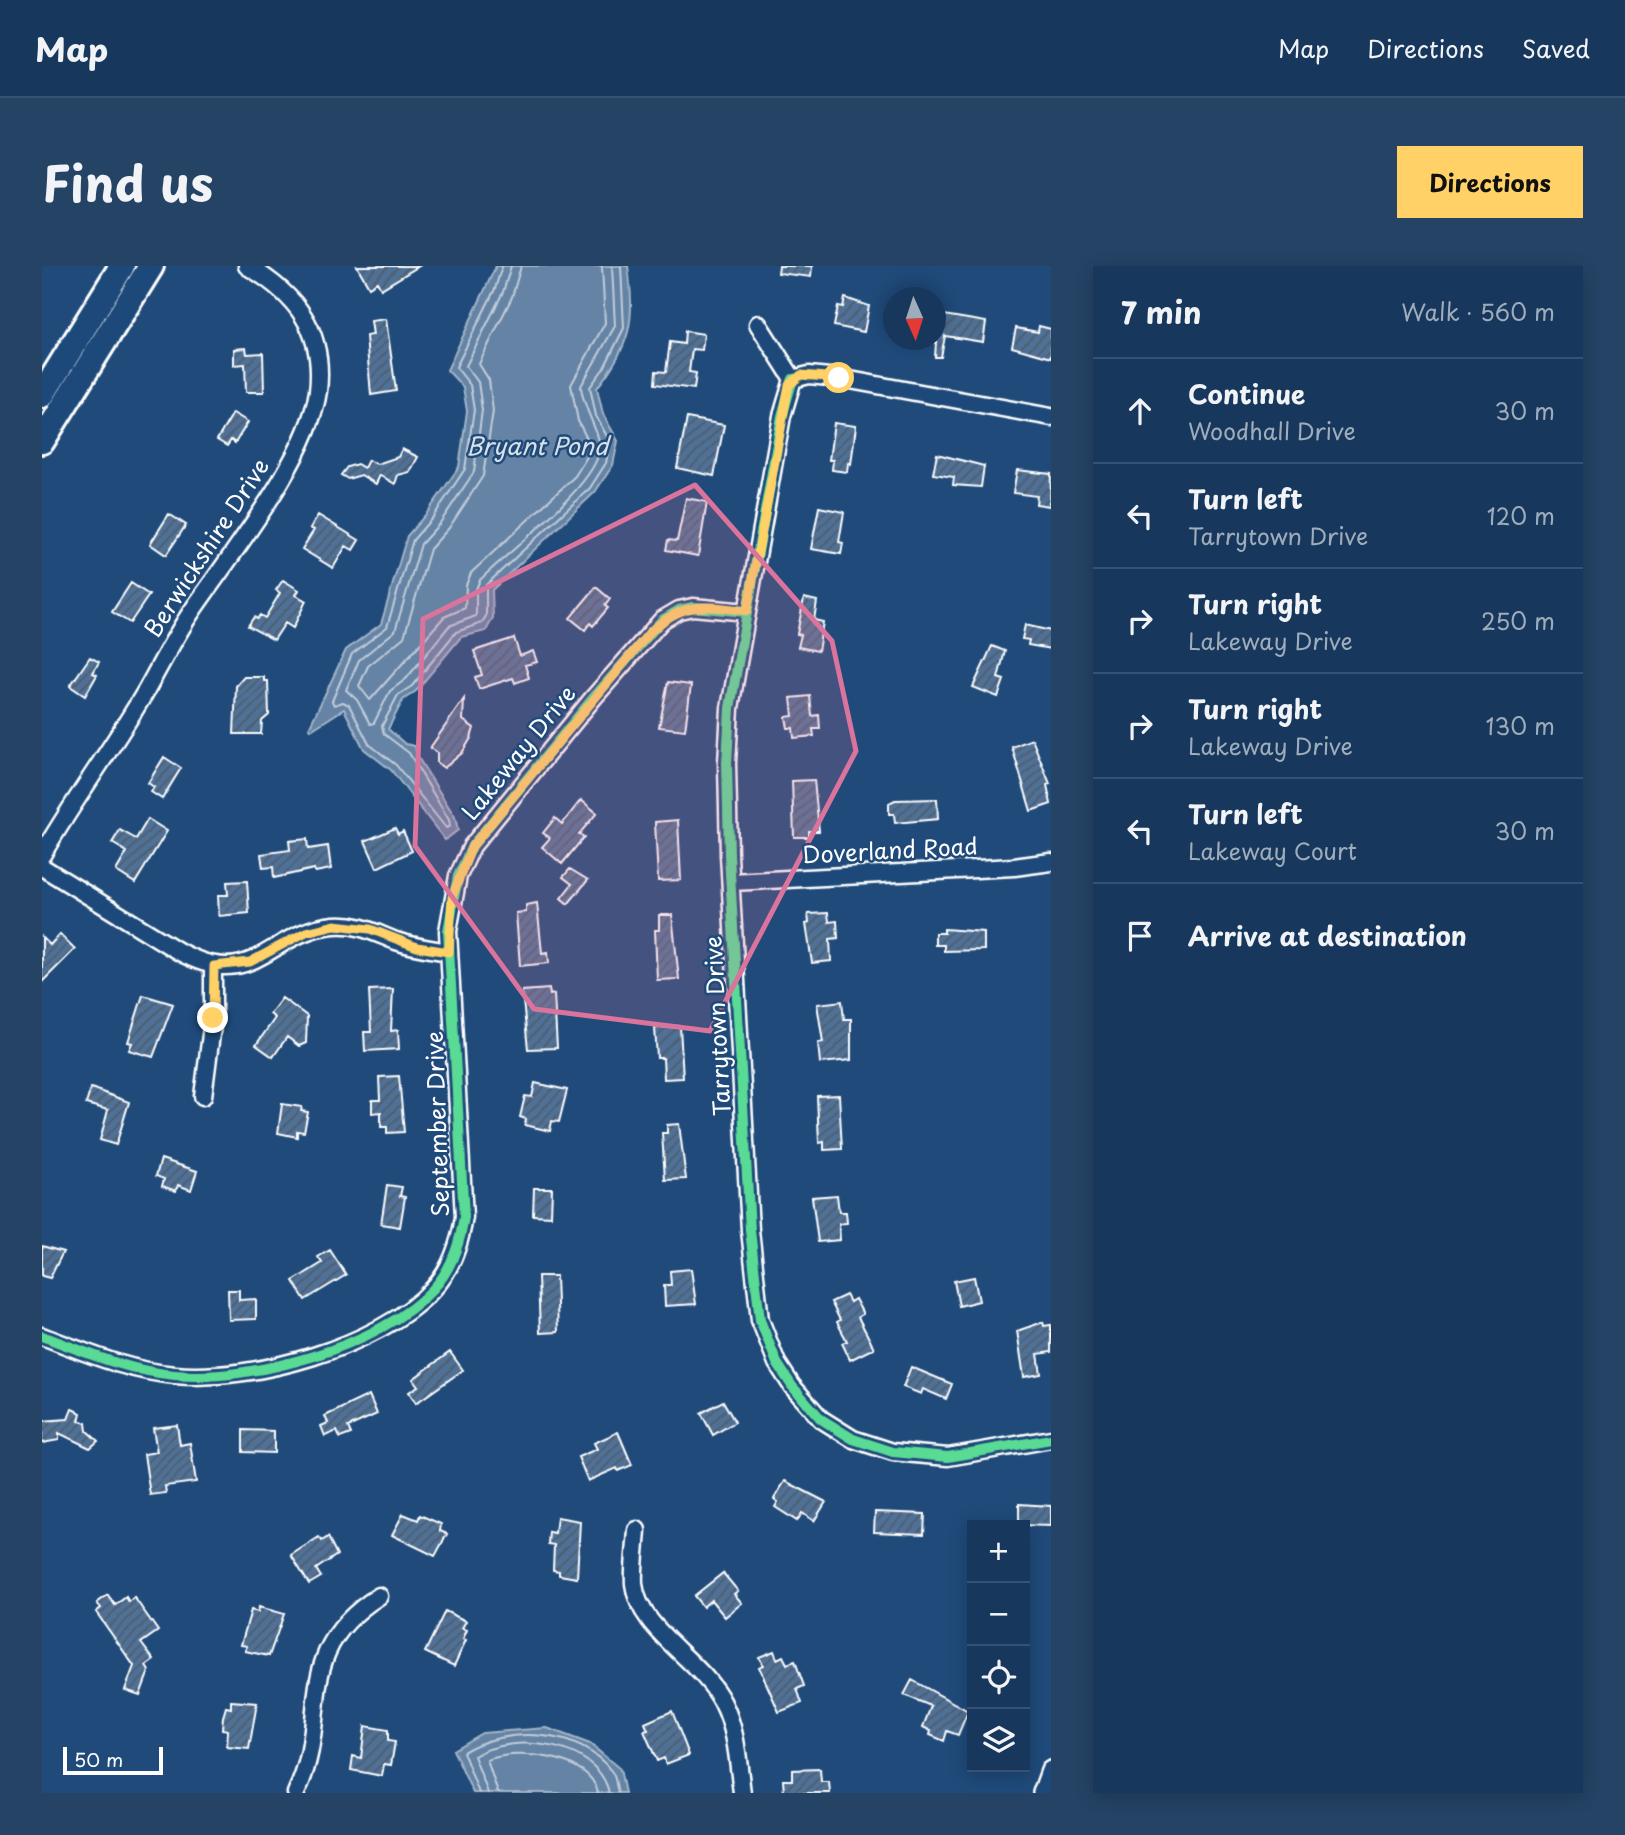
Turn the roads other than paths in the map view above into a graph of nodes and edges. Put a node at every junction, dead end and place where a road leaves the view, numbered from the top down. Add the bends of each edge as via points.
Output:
1 (122, 266) edge
2 (151, 266) edge
3 (247, 266) edge
4 (758, 324) dead end
5 (793, 379) junction
6 (42, 395) edge
7 (1051, 417) edge
8 (42, 441) edge
9 (747, 611) junction
10 (42, 855) edge
11 (1051, 862) edge
12 (42, 867) edge
13 (732, 882) junction
14 (449, 952) junction
15 (214, 966) junction
16 (203, 1096) dead end
17 (42, 1336) edge
18 (1051, 1440) edge
19 (637, 1530) dead end
20 (379, 1596) dead end
21 (1051, 1770) edge
22 (296, 1793) edge
23 (742, 1793) edge
24 (1043, 1793) edge

1 - 6 highway
2 - 8 highway
3 - 10 street, Berwickshire Drive via 282,288 309,327 318,362 312,414 290,462
4 - 5 street
5 - 7 street via 809,374 839,378
5 - 9 street, Tarrytown Drive via 782,416
9 - 13 street, Tarrytown Drive via 729,724
9 - 14 street, Lakeway Drive via 679,610 649,633 472,846 452,897
11 - 13 street, Doverland Road
12 - 15 street via 178,951
13 - 18 street, Tarrytown Drive via 755,1279 760,1320 777,1363 821,1419 853,1439 893,1452 947,1457
14 - 15 street via 417,947 370,929 335,925 306,932 250,962
14 - 17 street, September Drive via 464,1217 449,1267 423,1300 357,1339 320,1354 220,1375 136,1368
15 - 16 street
19 - 23 street via 634,1585 641,1610 653,1628 700,1670 722,1702 735,1734
20 - 22 street via 353,1612 334,1637 315,1688 309,1749
21 - 24 street

